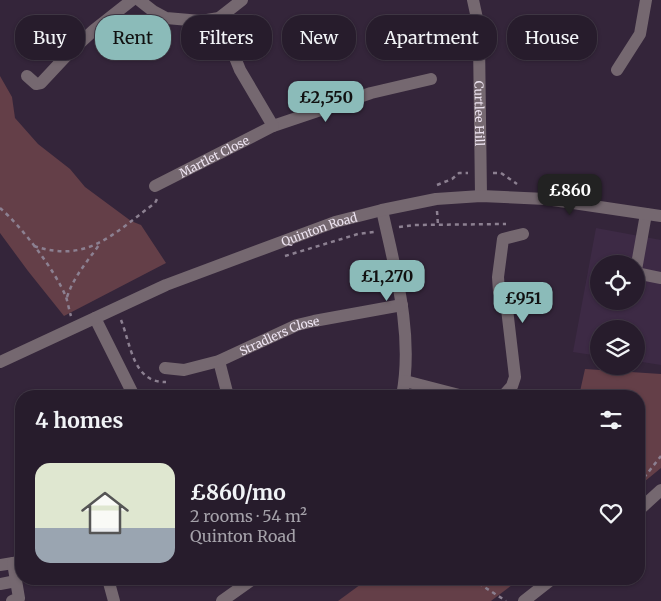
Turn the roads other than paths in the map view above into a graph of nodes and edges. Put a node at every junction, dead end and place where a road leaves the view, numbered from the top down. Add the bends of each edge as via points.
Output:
1 (132, 0) edge
2 (139, 0) edge
3 (242, 0) edge
4 (473, 0) edge
5 (646, 0) edge
6 (223, 15) edge
7 (181, 19) edge
8 (236, 60) edge
9 (617, 70) dead end
10 (26, 76) dead end
11 (430, 79) dead end
12 (273, 126) junction
13 (155, 186) road end
14 (481, 196) junction
15 (382, 210) junction
16 (646, 214) junction
17 (661, 216) edge
18 (523, 234) dead end
19 (639, 255) edge
20 (645, 274) edge
21 (661, 278) edge
22 (402, 305) junction
23 (95, 318) junction
24 (219, 361) junction
25 (0, 362) edge
26 (165, 368) dead end
27 (405, 381) junction
28 (131, 390) edge
29 (226, 390) edge
30 (403, 390) edge
31 (440, 390) edge
32 (508, 390) edge
33 (661, 490) edge
34 (645, 505) edge
35 (11, 563) edge
36 (15, 577) edge
37 (15, 580) edge
38 (0, 584) edge
39 (17, 585) edge
40 (110, 585) edge
41 (245, 585) edge
42 (544, 585) edge
43 (12, 601) edge
44 (114, 601) edge
45 (222, 601) edge
46 (524, 601) edge

1 - 10 street via 82,41 41,83 36,84
2 - 7 street via 166,18
3 - 6 street
4 - 14 street, Curtlee Hill via 479,42
5 - 9 street via 640,34
8 - 12 street
11 - 12 street, Martlet Close via 371,93
12 - 13 street, Martlet Close
14 - 15 street, Quinton Road via 436,199
14 - 16 street, Quinton Road via 546,199
15 - 22 street
15 - 23 street, Quinton Road via 335,222 231,260 166,285
16 - 17 street, Quinton Road
16 - 19 street
18 - 32 street via 503,239 498,277 499,292 507,309 515,377
20 - 21 street
22 - 24 street, Stradlers Close via 297,325
22 - 27 street
23 - 25 street, Quinton Road
23 - 28 street
24 - 26 street, Stradlers Close via 184,370
24 - 29 street
27 - 30 street
27 - 31 street
33 - 34 street
35 - 36 street
37 - 38 street
39 - 43 street via 19,598
40 - 44 street
41 - 45 street
42 - 46 street

